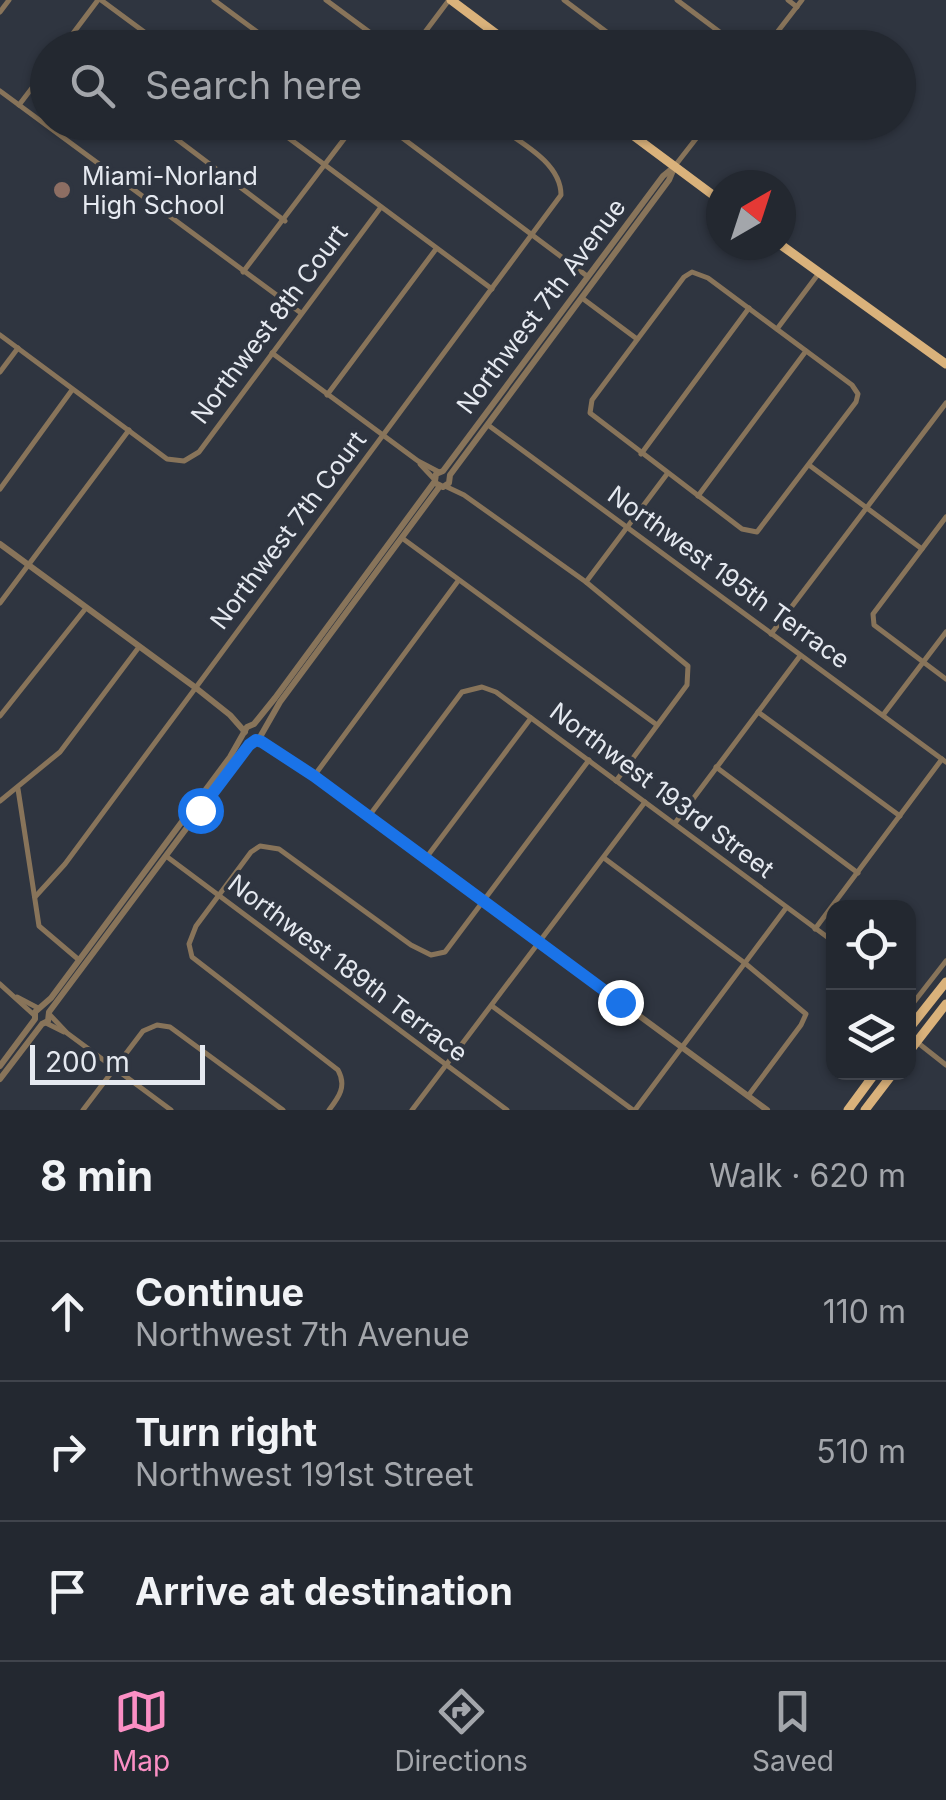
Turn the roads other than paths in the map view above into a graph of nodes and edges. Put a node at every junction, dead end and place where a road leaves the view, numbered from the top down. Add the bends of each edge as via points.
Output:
1 (9, 0) edge
2 (100, 0) edge
3 (214, 0) edge
4 (326, 0) edge
5 (450, 0) edge
6 (564, 0) edge
7 (677, 0) edge
8 (788, 0) edge
9 (802, 0) edge
10 (797, 7) junction
11 (0, 12) edge
12 (76, 30) edge
13 (141, 30) edge
14 (254, 30) edge
15 (367, 30) edge
16 (427, 30) edge
17 (490, 30) edge
18 (604, 30) edge
19 (717, 30) edge
20 (779, 30) edge
21 (0, 91) edge
22 (30, 91) edge
23 (19, 105) junction
24 (30, 113) edge
25 (66, 140) edge
26 (178, 140) edge
27 (291, 140) edge
28 (344, 140) edge
29 (405, 140) edge
30 (516, 140) edge
31 (639, 140) edge
32 (694, 140) edge
33 (325, 166) junction
34 (674, 167) junction
35 (706, 190) edge
36 (382, 207) junction
37 (285, 221) junction
38 (534, 234) junction
39 (437, 248) junction
40 (796, 256) edge
41 (243, 272) junction
42 (819, 274) junction
43 (587, 276) junction
44 (492, 289) junction
45 (582, 298) junction
46 (749, 308) junction
47 (301, 313) junction
48 (777, 329) junction
49 (0, 335) edge
50 (638, 339) junction
51 (18, 348) junction
52 (806, 350) junction
53 (272, 354) junction
54 (946, 364) edge
55 (0, 372) edge
56 (73, 389) junction
57 (327, 395) junction
58 (946, 403) edge
59 (488, 425) junction
60 (129, 430) junction
61 (383, 436) junction
62 (641, 454) junction
63 (809, 465) junction
64 (667, 474) junction
65 (442, 479) junction
66 (0, 489) edge
67 (698, 496) junction
68 (867, 508) junction
69 (946, 517) edge
70 (628, 527) junction
71 (402, 538) junction
72 (0, 544) edge
73 (922, 549) junction
74 (29, 566) junction
75 (459, 580) junction
76 (586, 582) junction
77 (0, 604) edge
78 (86, 608) junction
79 (946, 632) edge
80 (771, 634) junction
81 (139, 646) junction
82 (800, 656) junction
83 (923, 662) junction
84 (946, 679) edge
85 (196, 688) junction
86 (758, 712) junction
87 (883, 715) junction
88 (0, 716) edge
89 (531, 718) junction
90 (658, 725) junction
91 (248, 729) junction
92 (258, 736) junction
93 (588, 760) junction
94 (944, 761) edge
95 (716, 768) junction
96 (314, 776) junction
97 (616, 781) junction
98 (18, 789) junction
99 (0, 801) edge
100 (645, 802) junction
101 (369, 816) junction
102 (900, 816) junction
103 (674, 823) junction
104 (166, 856) junction
105 (426, 858) junction
106 (604, 858) junction
107 (858, 872) junction
108 (35, 897) junction
109 (219, 897) junction
110 (484, 902) junction
111 (787, 908) junction
112 (815, 929) junction
113 (826, 937) edge
114 (540, 942) junction
115 (80, 960) junction
116 (946, 961) edge
117 (746, 964) junction
118 (946, 982) edge
119 (0, 984) edge
120 (916, 995) edge
121 (916, 1003) edge
122 (946, 1004) edge
123 (492, 1006) junction
124 (924, 1010) junction
125 (42, 1016) junction
126 (916, 1026) edge
127 (916, 1031) edge
128 (916, 1040) edge
129 (682, 1048) junction
130 (445, 1065) junction
131 (946, 1065) edge
132 (0, 1066) edge
133 (114, 1068) junction
134 (0, 1079) edge
135 (870, 1080) edge
136 (888, 1080) edge
137 (748, 1096) junction
138 (84, 1110) edge
139 (171, 1110) edge
140 (283, 1110) edge
141 (329, 1110) edge
142 (412, 1110) edge
143 (507, 1110) edge
144 (634, 1110) edge
145 (767, 1110) edge
146 (848, 1110) edge
147 (865, 1110) edge

1 - 11 street
2 - 12 street
2 - 13 street
3 - 14 street
4 - 15 street
5 - 16 street
5 - 17 main road
6 - 18 street
7 - 19 street
8 - 10 street
9 - 10 street
10 - 20 street
21 - 23 street
22 - 23 street
23 - 24 street
25 - 41 street
26 - 37 street
27 - 33 street
28 - 33 street
29 - 38 street
30 - 38 street, Northwest 7th Court via 561,182 561,195
31 - 34 main road
32 - 34 street, Northwest 7th Avenue
33 - 36 street
33 - 37 street
34 - 35 main road
34 - 43 street, Northwest 7th Avenue
34 - 45 street, Northwest 7th Avenue
36 - 39 street
36 - 47 street, Northwest 8th Court
37 - 41 street
38 - 43 street
38 - 44 street, Northwest 7th Court
39 - 44 street
39 - 57 street
40 - 42 main road
41 - 47 street
42 - 48 street
42 - 54 main road
43 - 65 street, Northwest 7th Avenue
44 - 61 street, Northwest 7th Court
45 - 50 street
45 - 59 street, Northwest 7th Avenue
46 - 48 street
46 - 50 street via 692,272
46 - 62 street
47 - 53 street, Northwest 8th Court
48 - 52 street
49 - 51 street
50 - 62 street via 589,408 592,418
51 - 55 street
51 - 56 street
52 - 63 street via 858,394
52 - 67 street
53 - 57 street
53 - 60 street, Northwest 8th Court via 199,452 184,461 168,459
56 - 60 street
56 - 66 street
57 - 61 street
58 - 68 street
59 - 65 street, Northwest 7th Avenue
59 - 70 street, Northwest 195th Terrace
60 - 74 street
61 - 65 street
61 - 85 street, Northwest 7th Court
62 - 64 street
63 - 67 street via 762,529 751,532
63 - 68 street
64 - 67 street
64 - 70 street
65 - 71 street, Northwest 7th Avenue
65 - 76 street
65 - 91 street, Northwest 7th Avenue
68 - 73 street
68 - 80 street
69 - 73 street
70 - 76 street
70 - 80 street, Northwest 195th Terrace
71 - 75 street
71 - 92 street, Northwest 7th Avenue
72 - 74 street
73 - 83 street via 873,614 874,624
74 - 77 street
74 - 78 street
75 - 90 street
75 - 96 street
76 - 90 street via 688,666 687,685
78 - 81 street
78 - 88 street
79 - 83 street
80 - 82 street, Northwest 195th Terrace
81 - 85 street
81 - 98 street via 60,752
82 - 86 street
82 - 87 street, Northwest 195th Terrace
83 - 84 street
83 - 87 street
85 - 91 street
85 - 108 street, Northwest 7th Court
86 - 95 street
86 - 102 street
87 - 94 street, Northwest 195th Terrace
89 - 93 street, Northwest 193rd Street
89 - 101 street, Northwest 193rd Street via 496,692 462,692
89 - 105 street
90 - 97 street
91 - 92 street
91 - 92 street
91 - 115 street, Northwest 7th Avenue
92 - 96 street
92 - 104 street, Northwest 7th Avenue
93 - 97 street, Northwest 193rd Street
93 - 110 street
94 - 102 street
95 - 103 street
95 - 107 street
96 - 101 street
97 - 100 street, Northwest 193rd Street
98 - 99 street
98 - 108 street
100 - 103 street, Northwest 193rd Street
100 - 106 street
101 - 105 street
102 - 107 street
103 - 111 street, Northwest 193rd Street
104 - 109 street, Northwest 189th Terrace
104 - 125 street, Northwest 7th Avenue
105 - 110 street
106 - 114 street
106 - 117 street
107 - 112 street
108 - 115 street via 39,926
109 - 110 street via 251,852 269,846 431,955 445,952
109 - 130 street, Northwest 189th Terrace
109 - 141 street via 196,926 192,957 338,1070 340,1096
110 - 114 street
111 - 112 street, Northwest 193rd Street
111 - 117 street
112 - 113 street, Northwest 193rd Street
114 - 123 street
114 - 129 street
115 - 125 street, Northwest 7th Avenue
116 - 120 street
117 - 129 street
117 - 137 street via 806,1014
118 - 124 main road
119 - 125 street
121 - 124 street
122 - 127 main road
123 - 130 street
123 - 144 street
124 - 126 main road
125 - 132 street, Northwest 7th Avenue
125 - 133 street
125 - 134 street, Northwest 7th Avenue
128 - 131 street
129 - 137 street
129 - 144 street
130 - 142 street
130 - 143 street, Northwest 189th Terrace
133 - 138 street
133 - 139 street
133 - 140 street via 143,1031 170,1027
135 - 146 main road
136 - 147 main road
137 - 145 street

